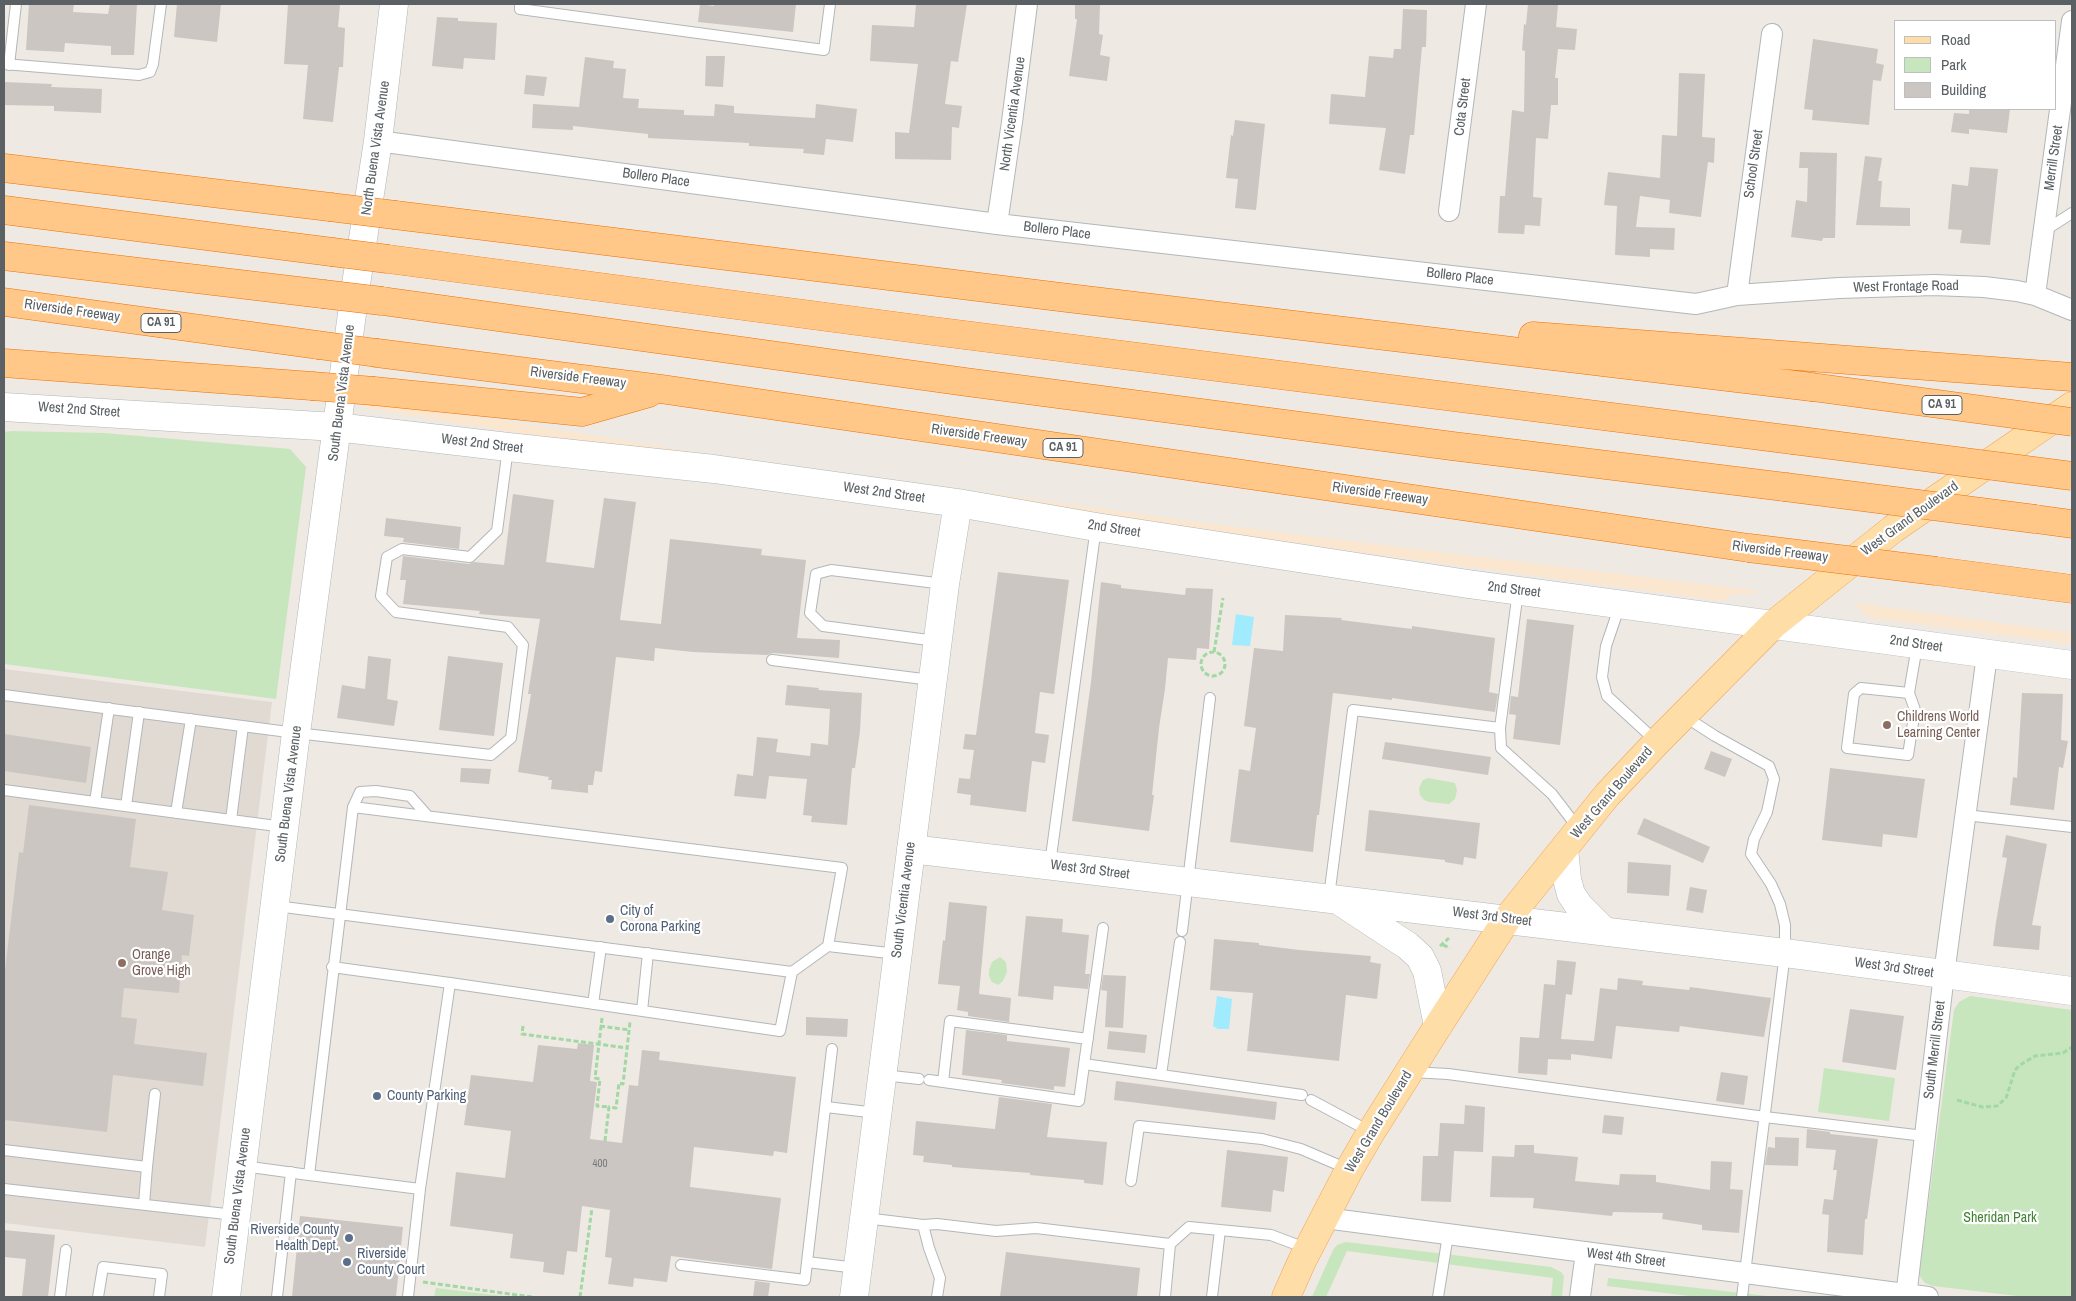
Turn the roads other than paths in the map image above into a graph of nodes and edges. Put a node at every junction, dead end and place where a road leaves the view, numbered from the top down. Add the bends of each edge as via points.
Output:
1 (16, 4) edge
2 (161, 4) edge
3 (394, 4) edge
4 (520, 4) edge
5 (830, 4) edge
6 (1027, 4) edge
7 (1476, 4) edge
8 (2072, 21) edge
9 (1772, 34) dead end
10 (6, 64) edge
11 (378, 142) junction
12 (4, 168) edge
13 (4, 210) edge
14 (1449, 211) dead end
15 (2072, 213) edge
16 (997, 224) junction
17 (2044, 232) junction
18 (4, 256) edge
19 (355, 291) joint
20 (1737, 295) junction
21 (2035, 295) junction
22 (1068, 298) junction
23 (4, 302) edge
24 (2072, 310) edge
25 (4, 363) edge
26 (2072, 377) edge
27 (661, 389) junction
28 (2072, 406) edge
29 (4, 407) edge
30 (2072, 422) edge
31 (336, 427) junction
32 (508, 448) junction
33 (2072, 476) edge
34 (958, 503) junction
35 (2072, 524) edge
36 (1096, 527) junction
37 (945, 584) junction
38 (2072, 589) edge
39 (1518, 591) junction
40 (1620, 604) junction
41 (1774, 624) junction
42 (937, 641) junction
43 (1918, 645) junction
44 (1987, 655) junction
45 (772, 660) dead end
46 (2072, 665) edge
47 (932, 680) junction
48 (1909, 693) junction
49 (4, 694) edge
50 (1210, 698) dead end
51 (109, 708) junction
52 (139, 712) junction
53 (1684, 716) junction
54 (191, 719) junction
55 (243, 726) junction
56 (1500, 728) junction
57 (296, 733) junction
58 (1657, 742) junction
59 (4, 790) edge
60 (95, 802) junction
61 (126, 806) junction
62 (353, 806) junction
63 (176, 813) junction
64 (426, 814) junction
65 (1965, 815) junction
66 (231, 820) junction
67 (2072, 827) edge
68 (285, 828) junction
69 (1571, 839) junction
70 (911, 849) junction
71 (1050, 865) junction
72 (1188, 882) junction
73 (1332, 898) junction
74 (275, 906) junction
75 (339, 914) junction
76 (1507, 919) junction
77 (1103, 928) dead end
78 (1604, 931) junction
79 (828, 946) junction
80 (601, 947) junction
81 (648, 953) junction
82 (1786, 953) junction
83 (898, 954) junction
84 (332, 967) junction
85 (792, 972) junction
86 (1944, 974) junction
87 (450, 983) junction
88 (2072, 990) edge
89 (593, 1004) junction
90 (642, 1011) junction
91 (1438, 1026) junction
92 (1088, 1039) junction
93 (832, 1049) dead end
94 (1084, 1064) junction
95 (1409, 1072) junction
96 (883, 1074) junction
97 (1161, 1075) junction
98 (943, 1082) junction
99 (156, 1094) dead end
100 (826, 1107) junction
101 (877, 1114) junction
102 (1764, 1117) junction
103 (1371, 1132) junction
104 (1924, 1136) junction
105 (4, 1150) edge
106 (242, 1166) junction
107 (147, 1167) junction
108 (1349, 1170) junction
109 (291, 1172) junction
110 (309, 1175) junction
111 (1131, 1181) dead end
112 (4, 1189) edge
113 (420, 1189) junction
114 (144, 1204) junction
115 (236, 1215) junction
116 (864, 1218) junction
117 (1325, 1218) junction
118 (923, 1225) junction
119 (1220, 1230) junction
120 (1448, 1235) junction
121 (1170, 1244) junction
122 (1308, 1249) junction
123 (66, 1250) dead end
124 (1586, 1252) junction
125 (807, 1262) junction
126 (681, 1265) dead end
127 (858, 1268) junction
128 (1745, 1273) junction
129 (1906, 1296) edge
130 (60, 1297) edge
131 (98, 1297) edge
132 (159, 1297) edge
133 (226, 1297) edge
134 (277, 1297) edge
135 (408, 1297) edge
136 (854, 1297) edge
137 (937, 1297) edge
138 (1164, 1297) edge
139 (1212, 1297) edge
140 (1286, 1297) edge
141 (1438, 1297) edge
142 (1580, 1297) edge
143 (1742, 1297) edge
144 (1928, 1297) edge

1 - 10 lane
2 - 10 lane via 150,72 140,75
3 - 11 street, North Buena Vista Avenue
4 - 5 lane via 520,9 824,50
6 - 16 street, North Vicentia Avenue
7 - 14 street, Cota Street
8 - 17 street, Merrill Street
9 - 20 street, School Street
11 - 16 street, Bollero Place
11 - 19 street, North Buena Vista Avenue
12 - 22 highway, CA 91, bridge
13 - 33 highway, bridge
15 - 17 lane
16 - 20 street, Bollero Place via 1696,304
17 - 21 street, Merrill Street
18 - 35 highway, bridge via 382,301 1442,445
19 - 31 street, South Buena Vista Avenue
20 - 21 street, West Frontage Road via 1934,285 1984,287
21 - 24 street, West Frontage Road
22 - 26 highway
22 - 30 highway, CA 91, bridge via 1812,387
23 - 27 highway, Riverside Freeway / CA 91, bridge
25 - 27 highway, bridge via 374,391 582,412
27 - 38 highway, Riverside Freeway / CA 91, bridge via 1749,548
28 - 41 main road, West Grand Boulevard via 1893,529
29 - 31 street, West 2nd Street
31 - 32 street, West 2nd Street
31 - 57 street, South Buena Vista Avenue
32 - 34 street, West 2nd Street via 714,469
32 - 57 lane via 497,531 470,557 402,548 387,557 381,596 396,612 508,627 523,645 511,738 491,755
34 - 36 street, 2nd Street
34 - 37 street, South Vicentia Avenue
36 - 39 street, 2nd Street
36 - 71 lane
37 - 42 street, South Vicentia Avenue
37 - 42 lane via 831,570 816,574 810,613 823,626
39 - 40 street, 2nd Street
39 - 56 lane
40 - 41 street, 2nd Street
40 - 58 lane via 1606,646 1602,677 1607,696
41 - 43 street, 2nd Street
41 - 53 main road, West Grand Boulevard
42 - 47 street, South Vicentia Avenue
43 - 44 street, 2nd Street
43 - 48 lane
44 - 46 street, 2nd Street
44 - 65 street, South Merrill Street
45 - 47 lane
47 - 70 street, South Vicentia Avenue
48 - 48 lane via 1861,688 1854,694 1848,748 1908,755 1915,710
49 - 51 lane
50 - 72 lane
51 - 52 lane
51 - 60 lane
52 - 54 lane
52 - 61 lane
53 - 58 main road, West Grand Boulevard
53 - 82 lane via 1770,766 1774,779 1767,812 1754,838 1751,854 1780,904
54 - 55 lane
54 - 63 lane
55 - 57 lane
55 - 66 lane
56 - 69 lane via 1501,748 1552,794
56 - 73 lane via 1353,710
57 - 68 street, South Buena Vista Avenue
58 - 69 main road, West Grand Boulevard
59 - 60 lane
60 - 61 lane
61 - 63 lane
62 - 64 lane
62 - 64 lane via 360,792 376,791 410,796
62 - 75 lane
63 - 66 lane
64 - 79 lane via 842,868
65 - 67 lane
65 - 86 street, South Merrill Street
66 - 68 lane
68 - 74 street, South Buena Vista Avenue
69 - 76 main road, West Grand Boulevard
69 - 78 street via 1567,879 1571,894
70 - 71 street, West 3rd Street
70 - 83 street, South Vicentia Avenue
71 - 72 street, West 3rd Street
72 - 73 street, West 3rd Street
72 - 97 lane
73 - 76 street, West 3rd Street
73 - 91 street via 1420,957 1427,971
74 - 75 lane
74 - 106 street, South Buena Vista Avenue
75 - 80 lane
75 - 84 lane
76 - 78 street, West 3rd Street
76 - 91 main road, West Grand Boulevard
77 - 92 lane
78 - 82 street, West 3rd Street
79 - 83 lane
79 - 85 lane
80 - 81 lane
80 - 89 lane
81 - 85 lane
81 - 90 lane
82 - 86 street, West 3rd Street
82 - 102 lane
83 - 96 street, South Vicentia Avenue
84 - 87 lane
84 - 110 lane
85 - 90 lane via 780,1031
86 - 88 street, West 3rd Street
86 - 104 street, South Merrill Street
87 - 89 lane
87 - 113 lane
89 - 90 lane
91 - 95 main road, West Grand Boulevard
92 - 94 lane
92 - 98 lane via 950,1022
93 - 100 lane
94 - 97 lane
94 - 98 lane via 1080,1101
95 - 102 lane
95 - 103 main road, West Grand Boulevard
96 - 98 lane
96 - 101 street, South Vicentia Avenue
97 - 103 lane via 1306,1097
99 - 107 lane
100 - 101 lane
100 - 125 lane
101 - 116 street, South Vicentia Avenue
102 - 104 lane
102 - 128 lane
103 - 108 main road, West Grand Boulevard
104 - 129 street, South Merrill Street
105 - 107 lane
106 - 109 lane
106 - 115 street, South Buena Vista Avenue
107 - 114 lane
108 - 111 lane via 1301,1149 1262,1138 1139,1126
108 - 117 main road, West Grand Boulevard
109 - 110 lane
109 - 134 lane
110 - 113 lane
112 - 114 lane
113 - 135 lane
114 - 115 lane
115 - 133 street, South Buena Vista Avenue
116 - 118 lane
116 - 127 street, South Vicentia Avenue
117 - 120 street, West 4th Street
117 - 122 main road, West Grand Boulevard
118 - 121 lane via 996,1231 1036,1228
118 - 137 lane via 940,1278
119 - 121 lane via 1189,1227
119 - 122 lane via 1271,1235
119 - 139 lane
120 - 124 street, West 4th Street
120 - 141 lane
121 - 138 lane
122 - 140 main road, West Grand Boulevard
123 - 130 lane
124 - 128 street, West 4th Street
124 - 142 street
125 - 126 lane via 805,1280
125 - 127 lane
127 - 136 street, South Vicentia Avenue
128 - 129 street, West 4th Street
128 - 143 lane
129 - 144 street, West 4th Street
131 - 132 lane via 103,1267 162,1274

